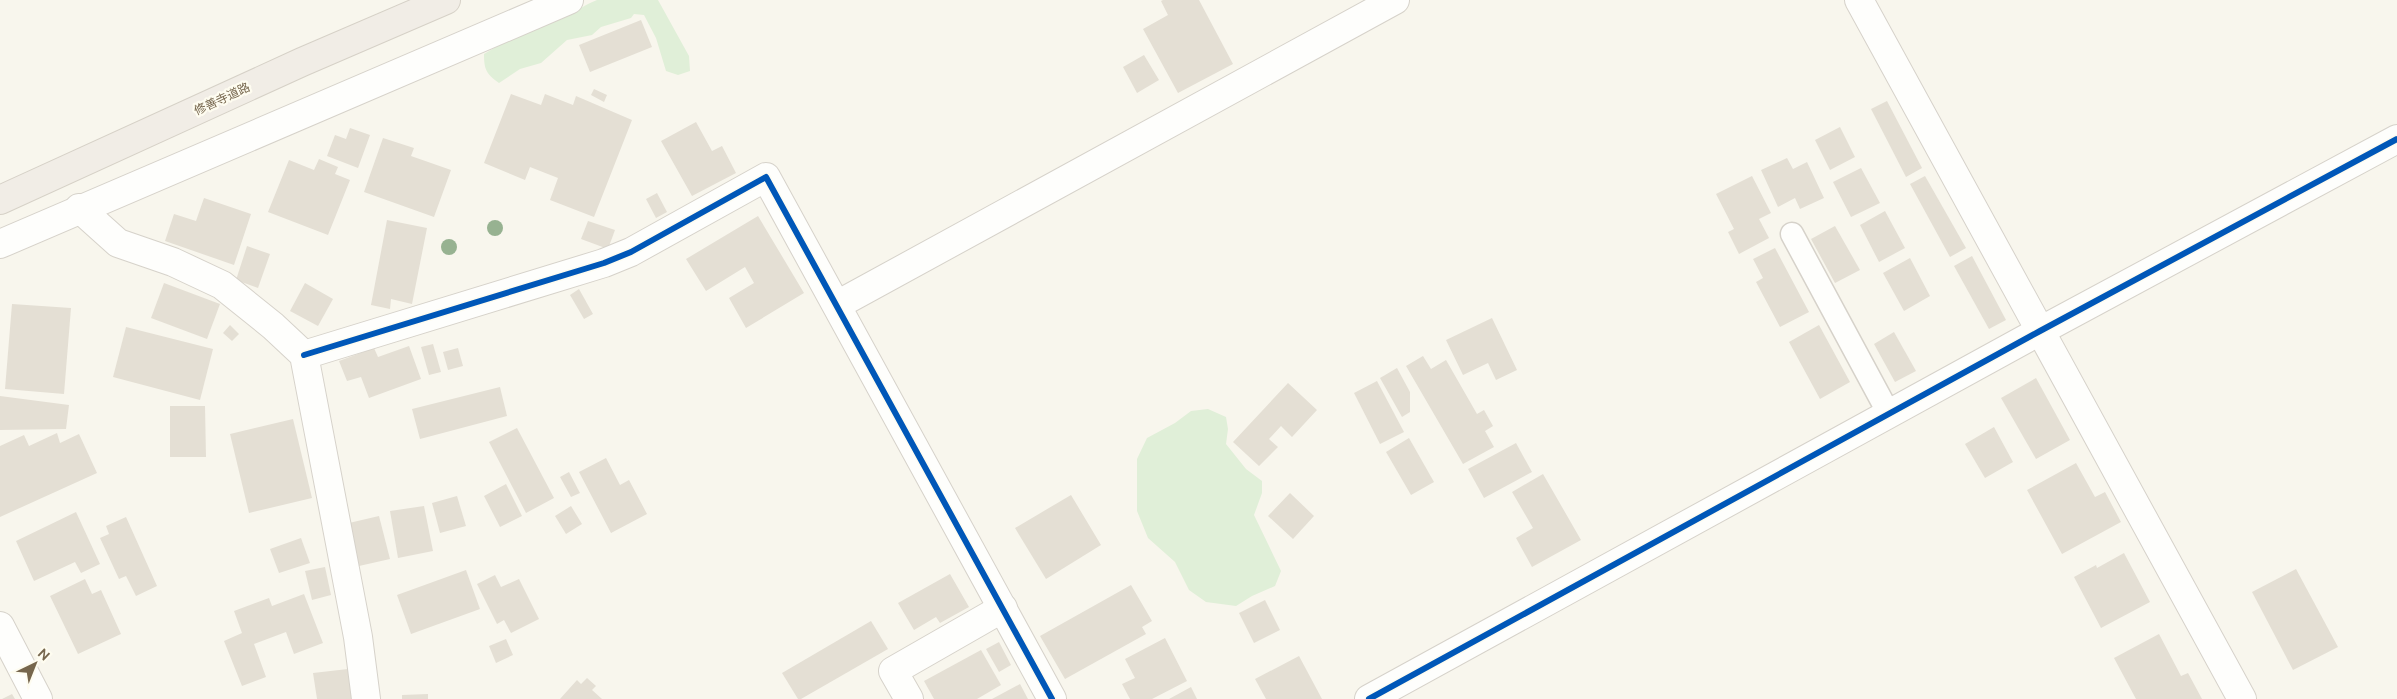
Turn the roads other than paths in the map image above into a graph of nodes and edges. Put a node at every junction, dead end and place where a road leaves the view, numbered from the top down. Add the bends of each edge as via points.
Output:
1 (446, 0) edge
2 (569, 0) edge
3 (1395, 0) edge
4 (1859, 0) edge
5 (2397, 139) edge
6 (0, 200) edge
7 (79, 208) junction
8 (1792, 234) dead end
9 (0, 244) edge
10 (837, 305) junction
11 (2040, 331) junction
12 (304, 355) junction
13 (1889, 414) junction
14 (1003, 608) junction
15 (0, 626) edge
16 (38, 699) edge
17 (366, 699) edge
18 (909, 699) edge
19 (1052, 699) edge
20 (1369, 699) edge
21 (2242, 699) edge

1 - 6 highway, 修善寺道路
2 - 7 street
3 - 10 street
4 - 11 street
5 - 11 street
7 - 9 street
7 - 12 street via 118,243 173,262 222,285
8 - 13 lane
10 - 12 street via 766,177 604,263
10 - 14 street
11 - 13 street
11 - 21 street
12 - 17 street via 358,637
13 - 20 street
14 - 18 street via 894,671
14 - 19 street
15 - 16 street

